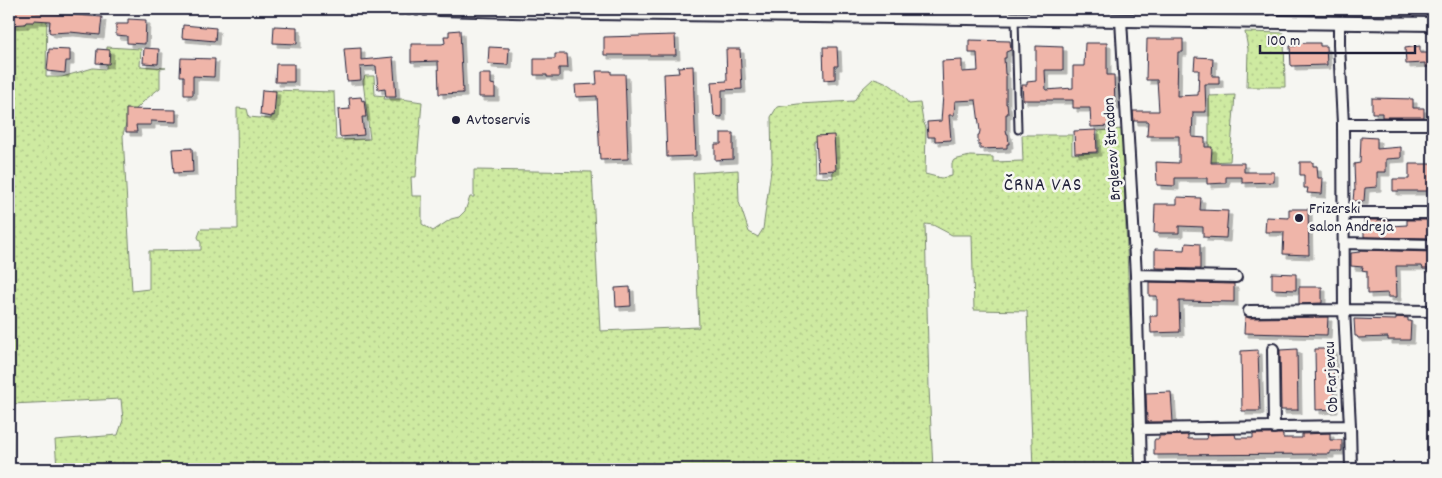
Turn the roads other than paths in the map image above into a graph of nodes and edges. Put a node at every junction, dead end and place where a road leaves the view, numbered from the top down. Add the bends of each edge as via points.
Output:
1 (439, 9) edge
2 (1272, 9) edge
3 (1075, 14) edge
4 (1015, 18) junction
5 (1121, 20) junction
6 (1273, 22) junction
7 (1339, 22) junction
8 (1433, 24) edge
9 (1343, 124) junction
10 (1433, 124) edge
11 (1018, 130) dead end
12 (1342, 213) junction
13 (1433, 213) edge
14 (1344, 243) junction
15 (1433, 245) edge
16 (1136, 275) junction
17 (1236, 277) dead end
18 (1344, 310) junction
19 (1249, 311) dead end
20 (1433, 311) edge
21 (1273, 348) dead end
22 (1350, 426) junction
23 (1274, 428) junction
24 (1139, 429) junction
25 (1141, 469) edge
26 (1351, 469) edge

1 - 4 street
2 - 6 lane
3 - 4 street
3 - 5 street
4 - 11 lane
5 - 6 street
5 - 16 street, Brglezov štradon
6 - 7 street
7 - 8 street
7 - 9 street, Ob Farjevcu
9 - 10 street
9 - 12 street, Ob Farjevcu
12 - 13 street
12 - 14 street, Ob Farjevcu
14 - 15 street
14 - 18 street, Ob Farjevcu
16 - 17 street
16 - 24 street, Brglezov štradon
18 - 19 street
18 - 20 street
18 - 22 street, Ob Farjevcu
21 - 23 street
22 - 23 street, Ob Farjevcu
22 - 26 street
23 - 24 street, Ob Farjevcu
24 - 25 street, Brglezov štradon

